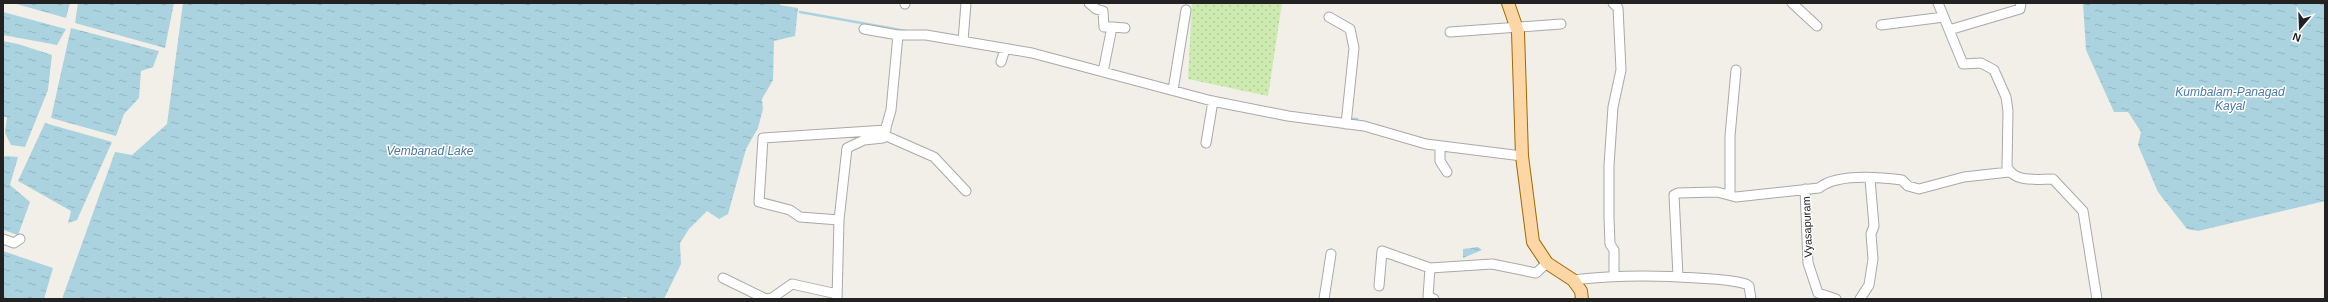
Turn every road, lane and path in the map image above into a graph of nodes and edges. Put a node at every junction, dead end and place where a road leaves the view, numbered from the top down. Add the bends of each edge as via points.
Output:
1 (966, 3) edge
2 (1089, 3) edge
3 (1508, 3) edge
4 (1613, 3) edge
5 (1792, 3) edge
6 (1938, 3) edge
7 (2021, 3) edge
8 (1186, 10) dead end
9 (1328, 17) dead end
10 (1944, 17) junction
11 (1561, 24) dead end
12 (1881, 25) dead end
13 (1817, 26) dead end
14 (1112, 27) junction
15 (1515, 27) junction
16 (1125, 28) dead end
17 (864, 29) dead end
18 (1949, 30) junction
19 (1450, 32) dead end
20 (898, 35) junction
21 (963, 41) junction
22 (1005, 49) junction
23 (1001, 62) dead end
24 (1736, 70) dead end
25 (1103, 72) junction
26 (1173, 90) junction
27 (1213, 101) junction
28 (1346, 124) junction
29 (885, 133) junction
30 (1206, 143) dead end
31 (1440, 146) junction
32 (1522, 156) junction
33 (1447, 172) dead end
34 (2009, 172) junction
35 (1870, 179) junction
36 (1805, 189) junction
37 (966, 191) dead end
38 (1730, 195) junction
39 (839, 220) junction
40 (20, 238) dead end
41 (3, 239) edge
42 (1331, 254) dead end
43 (1547, 263) junction
44 (1430, 268) junction
45 (1614, 275) junction
46 (1678, 276) junction
47 (723, 278) dead end
48 (1573, 280) junction
49 (1379, 286) dead end
50 (837, 296) edge
51 (1324, 299) edge
52 (1434, 299) edge
53 (1582, 299) edge
54 (1751, 299) edge
55 (1836, 299) edge
56 (1860, 299) edge
57 (2097, 299) edge

1 - 21 street
2 - 14 street via 1103,11 1104,27
3 - 15 main road
4 - 45 street via 1618,8 1621,70 1613,106 1609,165 1609,231 1610,244 1614,250
5 - 13 street
6 - 10 street
7 - 18 street via 2020,9
8 - 26 street
9 - 28 street via 1350,29 1354,48
10 - 12 street
10 - 18 street
11 - 15 street
14 - 16 street
14 - 25 street
15 - 19 street
15 - 32 main road via 1518,32
17 - 20 street
18 - 34 street via 1963,64 1981,63 1994,70 2006,97
20 - 21 street
20 - 29 street via 891,110
21 - 22 street
22 - 23 street
22 - 25 street via 1032,52
24 - 38 street via 1730,136
25 - 26 street
26 - 27 street
27 - 28 street via 1288,116
27 - 30 street
28 - 31 street via 1364,126
29 - 37 street via 934,157
29 - 39 street via 883,138 864,140 847,148
29 - 39 street via 763,138 759,202 790,210 800,218
31 - 32 street
31 - 33 street via 1440,161
32 - 43 main road via 1533,242
34 - 35 street via 1964,177 1919,189 1908,186 1902,180
34 - 57 street via 2026,179 2053,180 2083,211
35 - 36 street via 1853,177 1827,182 1820,188
35 - 56 street via 1874,226 1871,234 1873,259 1869,285
36 - 38 street via 1743,196
36 - 55 street, Vyasapuram via 1808,263 1818,293
38 - 46 street via 1718,192 1678,193 1674,196
39 - 50 street
40 - 41 street via 14,243
42 - 51 street
43 - 44 street via 1536,272 1492,264
43 - 48 main road
44 - 49 street via 1382,251
44 - 52 street via 1428,297
45 - 46 street
45 - 48 street
46 - 54 street via 1742,283 1749,286
47 - 50 street via 766,298 772,298 792,284
48 - 53 main road via 1581,290

